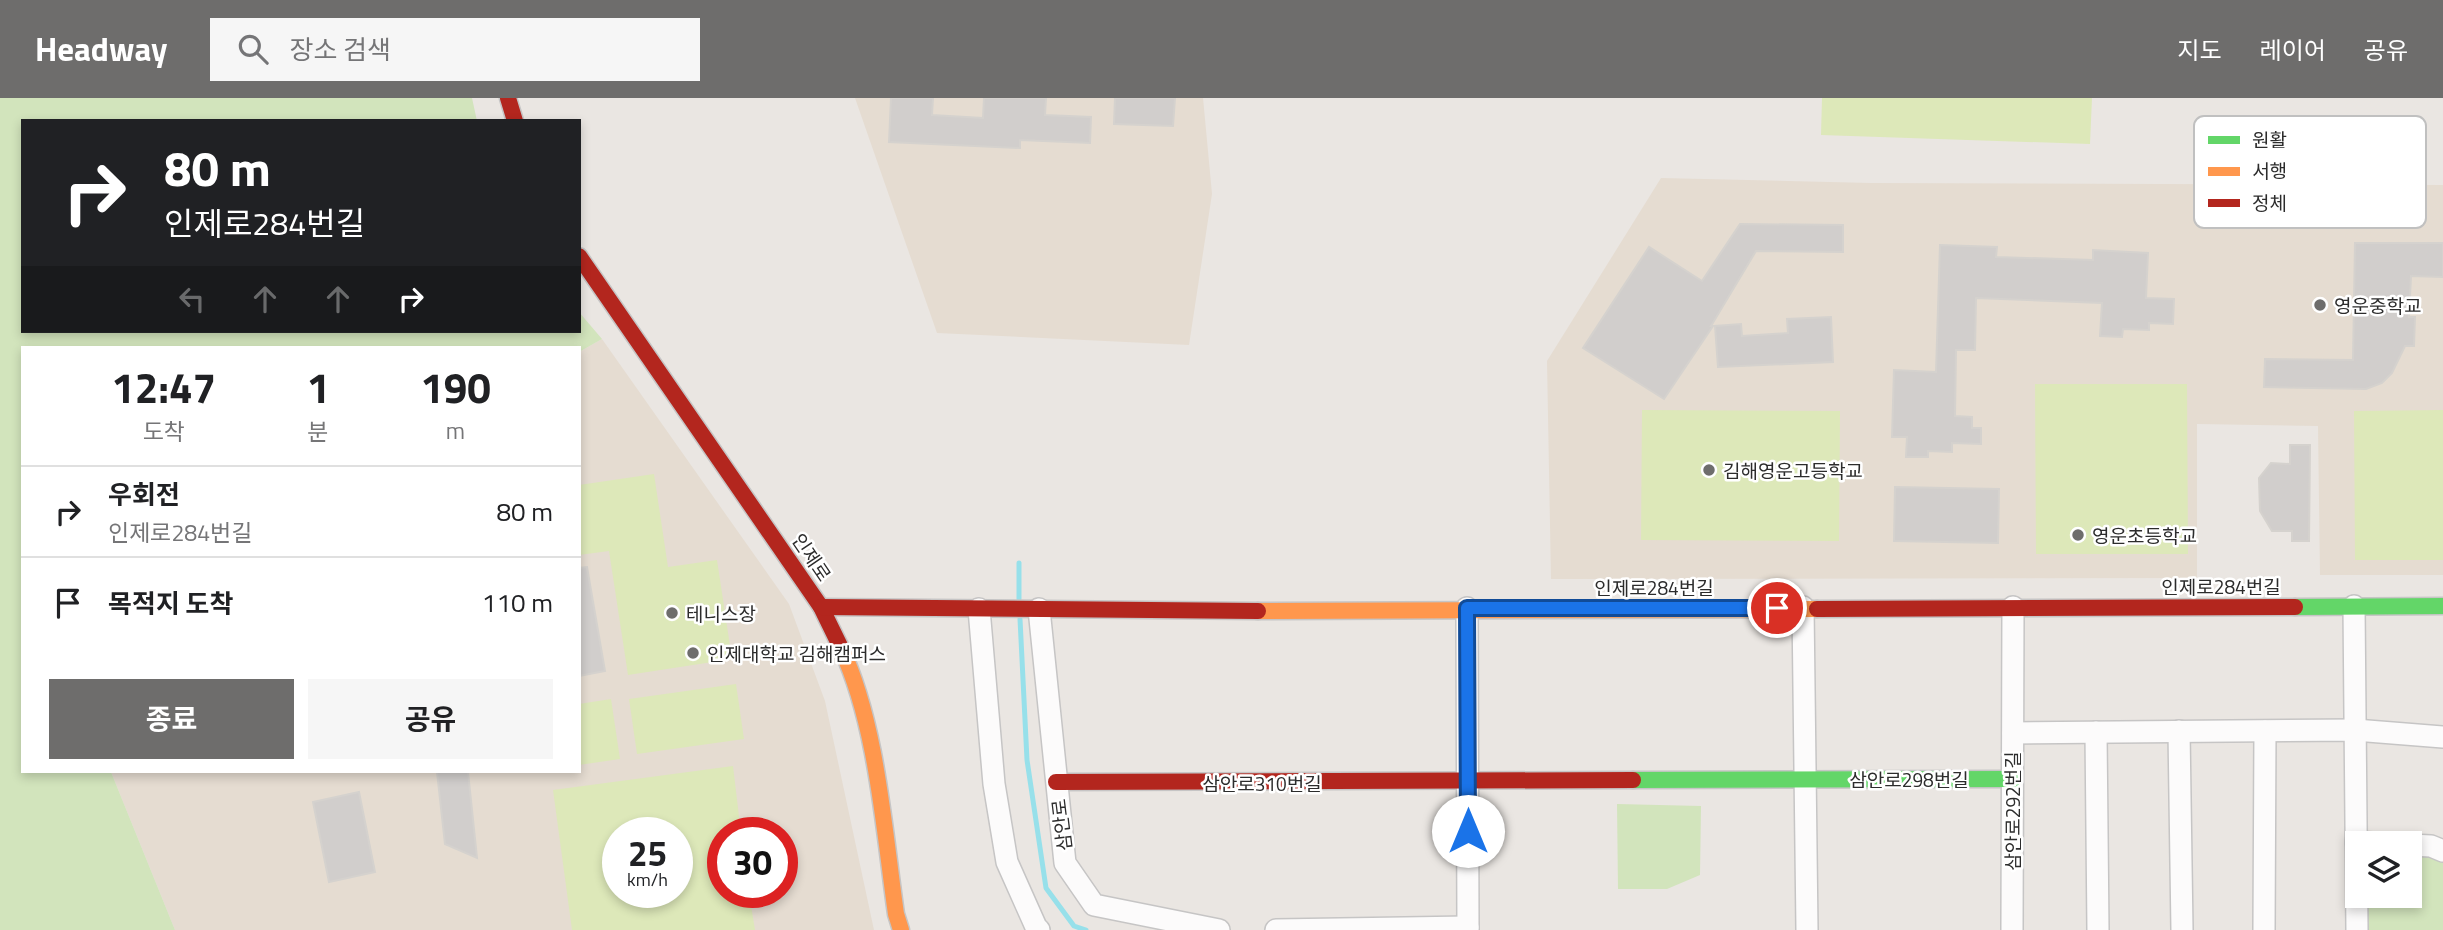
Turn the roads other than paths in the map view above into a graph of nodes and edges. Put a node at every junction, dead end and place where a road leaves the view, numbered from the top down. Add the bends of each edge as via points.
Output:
1 (508, 98) edge
2 (514, 119) edge
3 (581, 259) edge
4 (2354, 606) junction
5 (821, 607) junction
6 (1803, 607) junction
7 (2013, 607) junction
8 (2441, 607) edge
9 (1467, 608) junction
10 (987, 609) junction
11 (1036, 609) junction
12 (2355, 730) junction
13 (2179, 731) junction
14 (2265, 731) junction
15 (2096, 732) junction
16 (2013, 733) junction
17 (2443, 737) edge
18 (2012, 779) junction
19 (1806, 780) junction
20 (1056, 782) junction
21 (1467, 783) junction
22 (2356, 831) edge
23 (2422, 846) edge
24 (2443, 851) edge
25 (2357, 908) edge
26 (1468, 928) edge
27 (901, 930) edge
28 (1039, 930) edge
29 (1219, 930) edge
30 (1276, 930) edge
31 (1807, 930) edge
32 (2012, 930) edge
33 (2098, 930) edge
34 (2182, 930) edge
35 (2264, 930) edge
36 (2357, 930) edge

1 - 2 street
3 - 5 street, 인제로
4 - 7 street, 인제로284번길
4 - 8 street, 인제로284번길
4 - 12 street
5 - 10 street
5 - 27 street, 인제로 via 845,657 867,726
6 - 7 street, 인제로284번길
6 - 9 street, 인제로284번길
6 - 19 street
7 - 16 street
9 - 11 street, 인제로284번길
9 - 21 street
10 - 11 street, 인제로284번길
10 - 28 street via 994,784 1007,862
11 - 20 street, 삼안로
12 - 14 street, 삼안로292번길
12 - 17 street, 삼안로292번길
12 - 22 street
13 - 14 street, 삼안로292번길
13 - 15 street, 삼안로292번길
13 - 34 street
14 - 35 street
15 - 16 street, 삼안로292번길
15 - 33 street
16 - 18 street, 삼안로292번길
18 - 19 street, 삼안로298번길
18 - 32 street, 삼안로292번길
19 - 21 street, 삼안로310번길
19 - 31 street
20 - 21 street, 삼안로310번길
20 - 29 street, 삼안로 via 1065,863 1094,905
21 - 26 street
23 - 24 street
25 - 36 street
26 - 30 street

